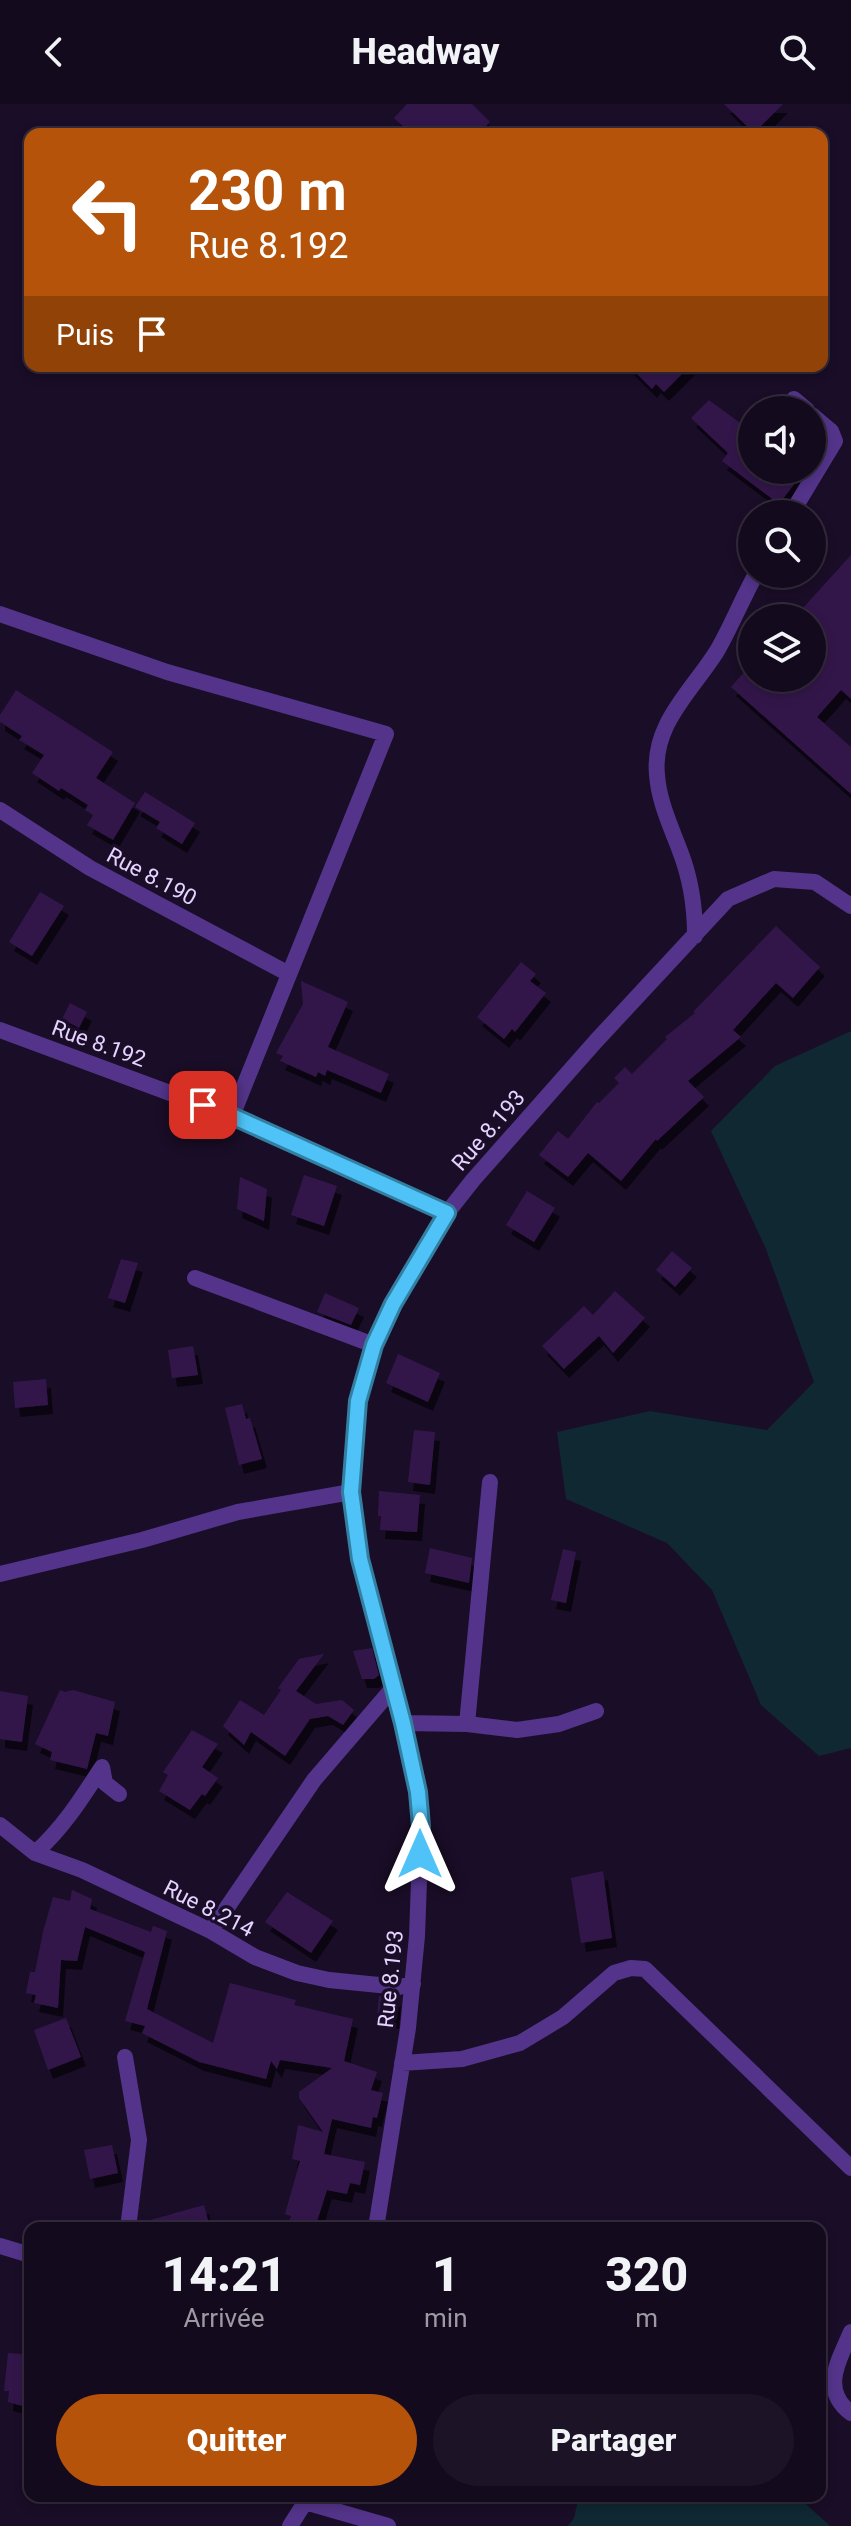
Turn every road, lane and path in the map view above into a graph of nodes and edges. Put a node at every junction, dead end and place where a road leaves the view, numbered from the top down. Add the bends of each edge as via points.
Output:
1 (826, 427) edge
2 (826, 456) edge
3 (749, 588) edge
4 (0, 614) edge
5 (0, 810) edge
6 (851, 906) edge
7 (695, 936) junction
8 (289, 974) junction
9 (0, 1030) edge
10 (232, 1116) junction
11 (447, 1213) junction
12 (195, 1278) dead end
13 (374, 1345) junction
14 (490, 1482) dead end
15 (351, 1492) junction
16 (0, 1574) edge
17 (393, 1688) junction
18 (596, 1711) dead end
19 (403, 1723) junction
20 (467, 1724) junction
21 (119, 1794) dead end
22 (0, 1825) edge
23 (35, 1853) junction
24 (211, 1931) junction
25 (413, 1984) junction
26 (125, 2057) dead end
27 (402, 2063) junction
28 (851, 2168) edge
29 (129, 2222) edge
30 (377, 2222) edge
31 (0, 2246) edge
32 (24, 2253) edge
33 (851, 2332) edge
34 (851, 2413) edge
35 (305, 2502) edge
36 (316, 2502) edge
37 (290, 2526) edge
38 (388, 2526) edge

1 - 2 street via 835,441
3 - 7 street via 718,649 679,701 656,751 668,824 693,895
4 - 8 street via 167,672 386,734
5 - 8 street, Rue 8.190 via 90,868
6 - 7 street, Rue 8.193 via 815,882 774,879 728,899
7 - 11 street, Rue 8.193
8 - 10 street
9 - 10 street, Rue 8.192
10 - 11 street, Rue 8.192
11 - 13 street, Rue 8.193
12 - 13 street
13 - 15 street, Rue 8.193 via 358,1401
14 - 20 street
15 - 16 street via 238,1512
15 - 17 street, Rue 8.193 via 360,1559
17 - 19 street, Rue 8.193
17 - 24 street via 314,1780
18 - 20 street via 517,1730
19 - 20 street
19 - 25 street, Rue 8.193 via 421,1826
21 - 23 street via 105,1783 102,1767 71,1815
22 - 23 street, Rue 8.214
23 - 24 street, Rue 8.214
24 - 25 street, Rue 8.214 via 255,1957 297,1973 360,1984
25 - 27 street, Rue 8.193
26 - 29 street via 139,2140
27 - 28 street via 462,2059 520,2043 563,2017 614,1973 645,1969
27 - 30 street, Rue 8.193
31 - 32 street
33 - 34 street via 833,2375 835,2393
35 - 37 street
36 - 38 street

